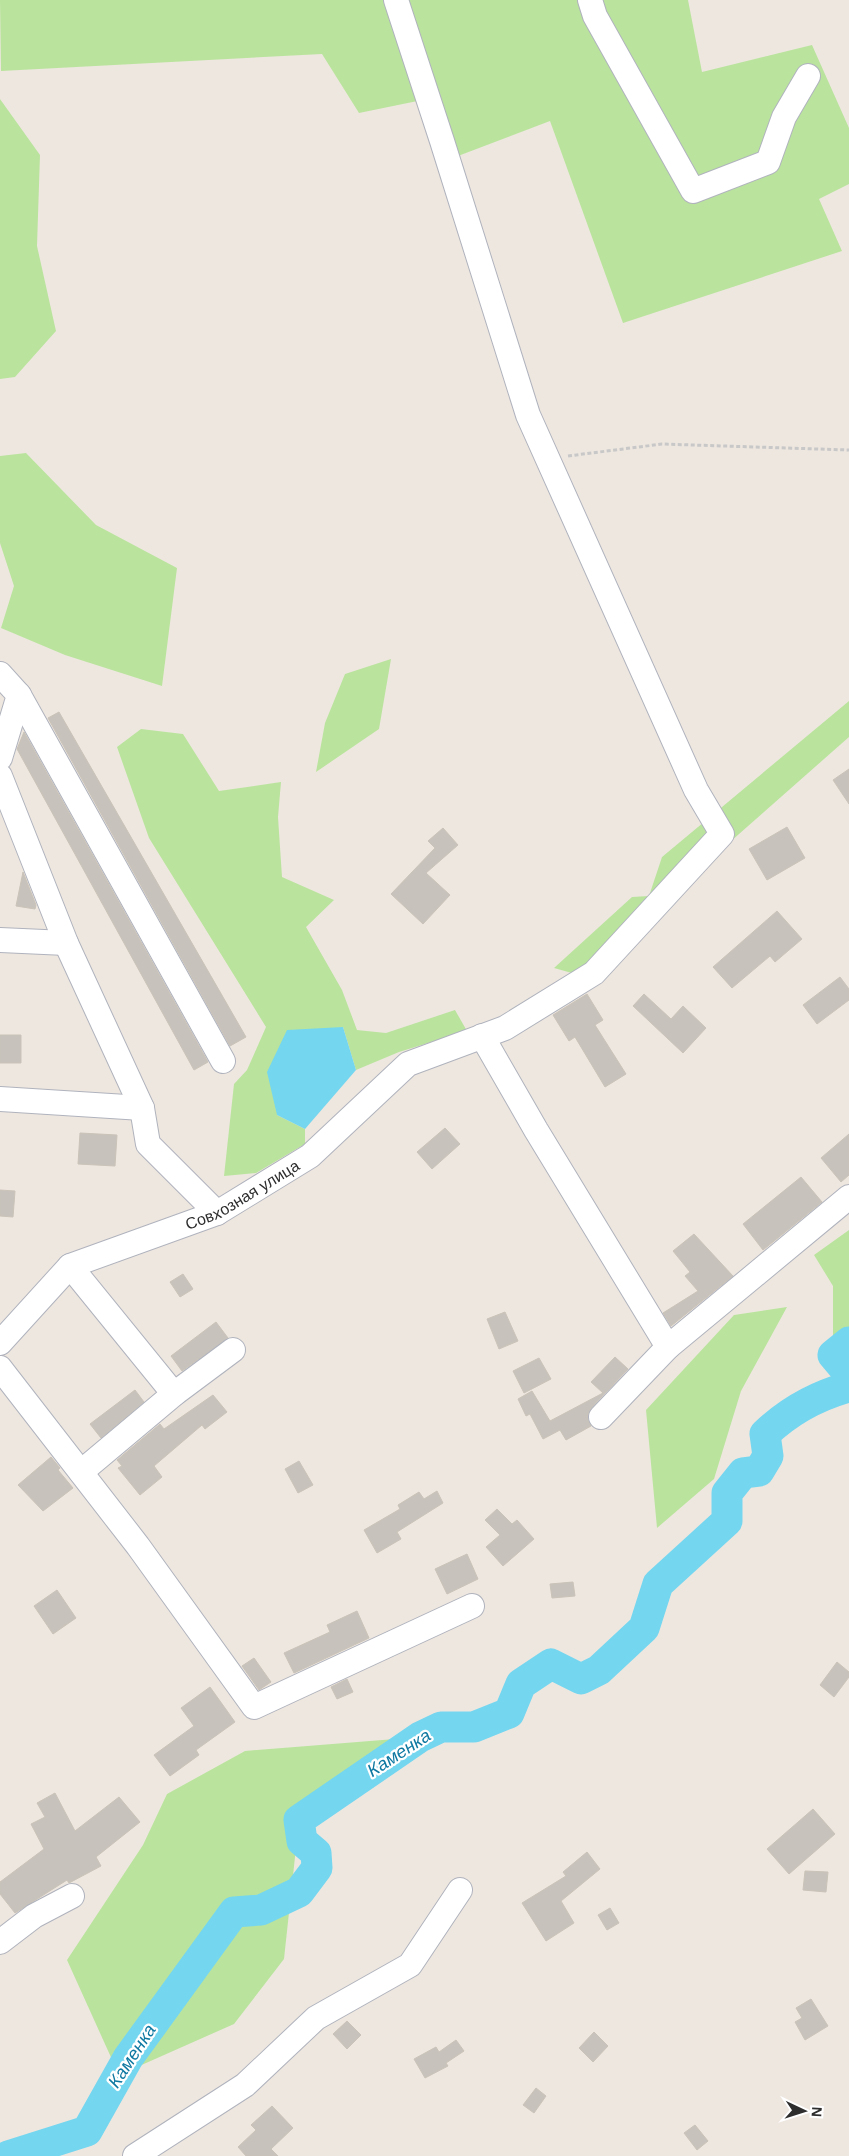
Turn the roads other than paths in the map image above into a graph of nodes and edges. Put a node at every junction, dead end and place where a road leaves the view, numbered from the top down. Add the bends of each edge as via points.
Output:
1 (396, 0) edge
2 (590, 0) edge
3 (808, 76) dead end
4 (0, 674) edge
5 (19, 695) junction
6 (0, 758) edge
7 (0, 776) edge
8 (0, 940) edge
9 (66, 943) junction
10 (482, 1036) junction
11 (223, 1061) dead end
12 (0, 1099) edge
13 (142, 1108) junction
14 (849, 1197) edge
15 (217, 1213) junction
16 (70, 1266) junction
17 (0, 1343) edge
18 (668, 1347) junction
19 (233, 1350) dead end
20 (0, 1368) edge
21 (174, 1394) junction
22 (601, 1417) dead end
23 (81, 1472) junction
24 (472, 1606) dead end
25 (460, 1890) dead end
26 (72, 1896) dead end
27 (0, 1942) edge
28 (135, 2156) edge

1 - 10 street, Совхозная улица via 528,415 696,790 722,834 594,973 504,1028
2 - 3 street via 595,16 693,190 768,162 784,117
4 - 5 street
5 - 6 street
5 - 11 street
7 - 9 street
8 - 9 street
9 - 13 street
10 - 15 street, Совхозная улица via 408,1064 310,1156
10 - 18 street
12 - 13 street
13 - 15 street via 148,1144
14 - 18 street
15 - 16 street, Совхозная улица
16 - 17 street, Совхозная улица
16 - 21 street
18 - 22 street
19 - 21 street
20 - 23 street
21 - 23 street
23 - 24 street via 254,1707
25 - 28 street via 410,1965 316,2018 245,2085
26 - 27 street via 34,1916

